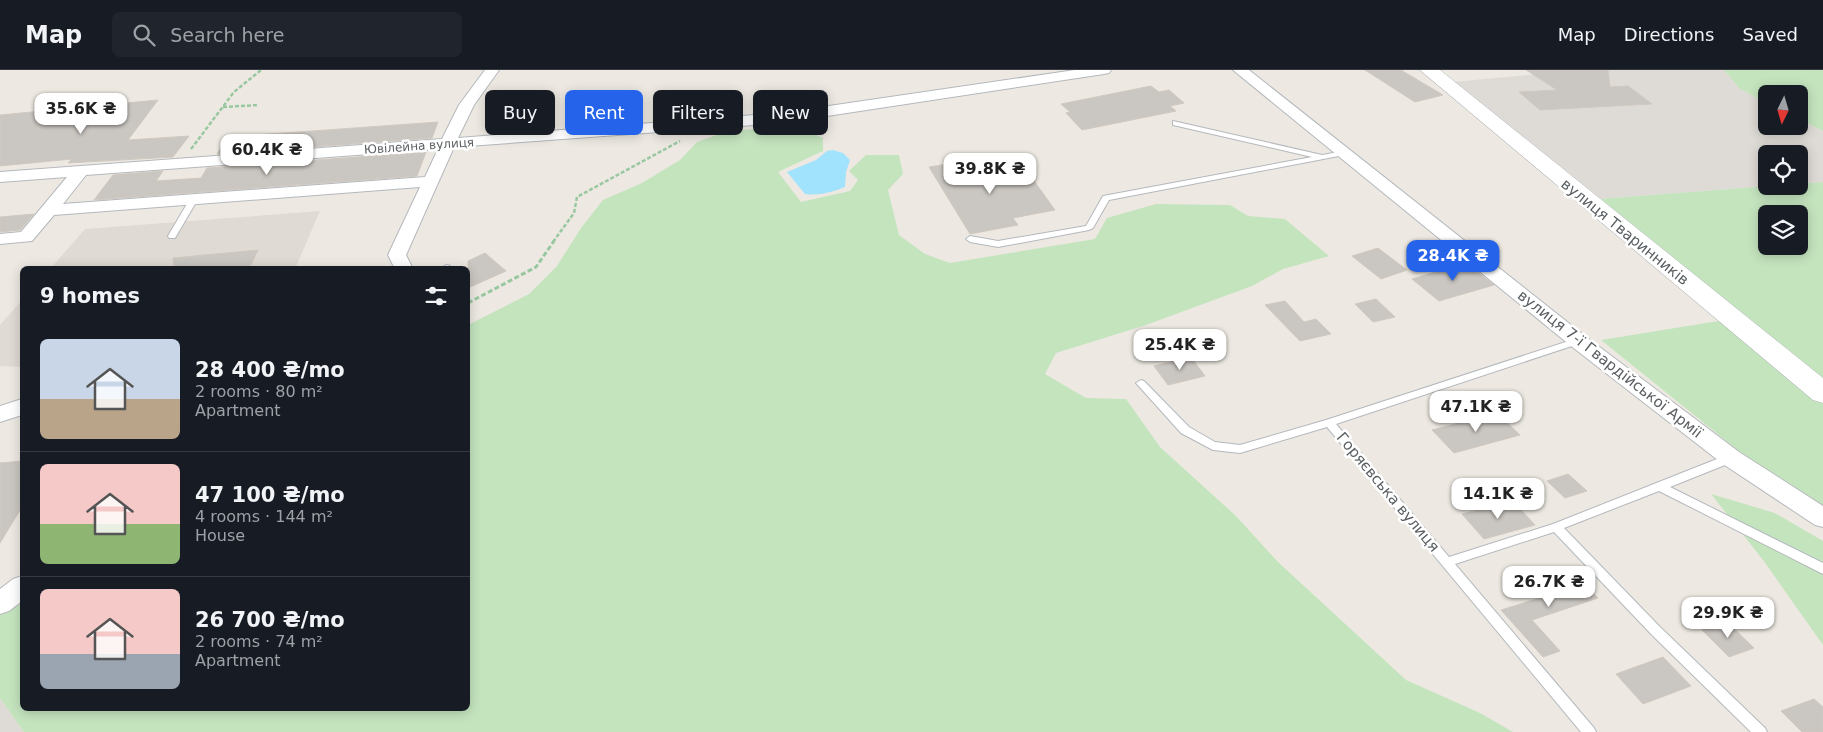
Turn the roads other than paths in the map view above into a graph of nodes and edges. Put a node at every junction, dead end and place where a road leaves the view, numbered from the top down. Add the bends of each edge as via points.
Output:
1 (492, 70) edge
2 (1104, 70) edge
3 (1240, 70) edge
4 (1428, 70) edge
5 (1176, 123) dead end
6 (448, 144) junction
7 (1344, 153) junction
8 (1322, 157) junction
9 (81, 171) junction
10 (0, 177) edge
11 (431, 181) junction
12 (194, 199) junction
13 (49, 210) junction
14 (172, 236) dead end
15 (0, 239) edge
16 (970, 239) dead end
17 (402, 266) edge
18 (1578, 341) junction
19 (1141, 383) dead end
20 (1823, 393) edge
21 (20, 408) edge
22 (0, 414) edge
23 (1329, 423) junction
24 (1731, 458) junction
25 (1660, 486) junction
26 (1823, 518) edge
27 (1556, 527) junction
28 (1448, 562) junction
29 (1823, 569) edge
30 (20, 588) edge
31 (0, 603) edge
32 (1589, 732) edge
33 (1760, 732) edge

1 - 6 street via 471,98 451,132
2 - 6 street, Ювілейна вулиця via 781,118
3 - 7 street, вулиця 7-ї Гвардійської Армії
4 - 20 main road, вулиця Тваринників
5 - 8 lane
6 - 9 street, Ювілейна вулиця
6 - 11 street
7 - 8 lane
7 - 18 street, вулиця 7-ї Гвардійської Армії
8 - 16 lane via 1106,198 1089,228 998,244
9 - 10 street, Ювілейна вулиця
9 - 13 street
11 - 12 street
11 - 17 street via 397,255
12 - 13 street
12 - 14 lane
13 - 15 street via 26,237
18 - 23 lane
18 - 24 street, вулиця 7-ї Гвардійської Армії
19 - 23 lane via 1185,430 1213,446 1240,449
21 - 22 street
23 - 28 lane, Горяєвська вулиця
24 - 25 lane
24 - 26 street, вулиця 7-ї Гвардійської Армії
25 - 27 lane
25 - 29 lane
27 - 28 lane
27 - 33 lane
28 - 32 lane, Горяєвська вулиця
30 - 31 street

